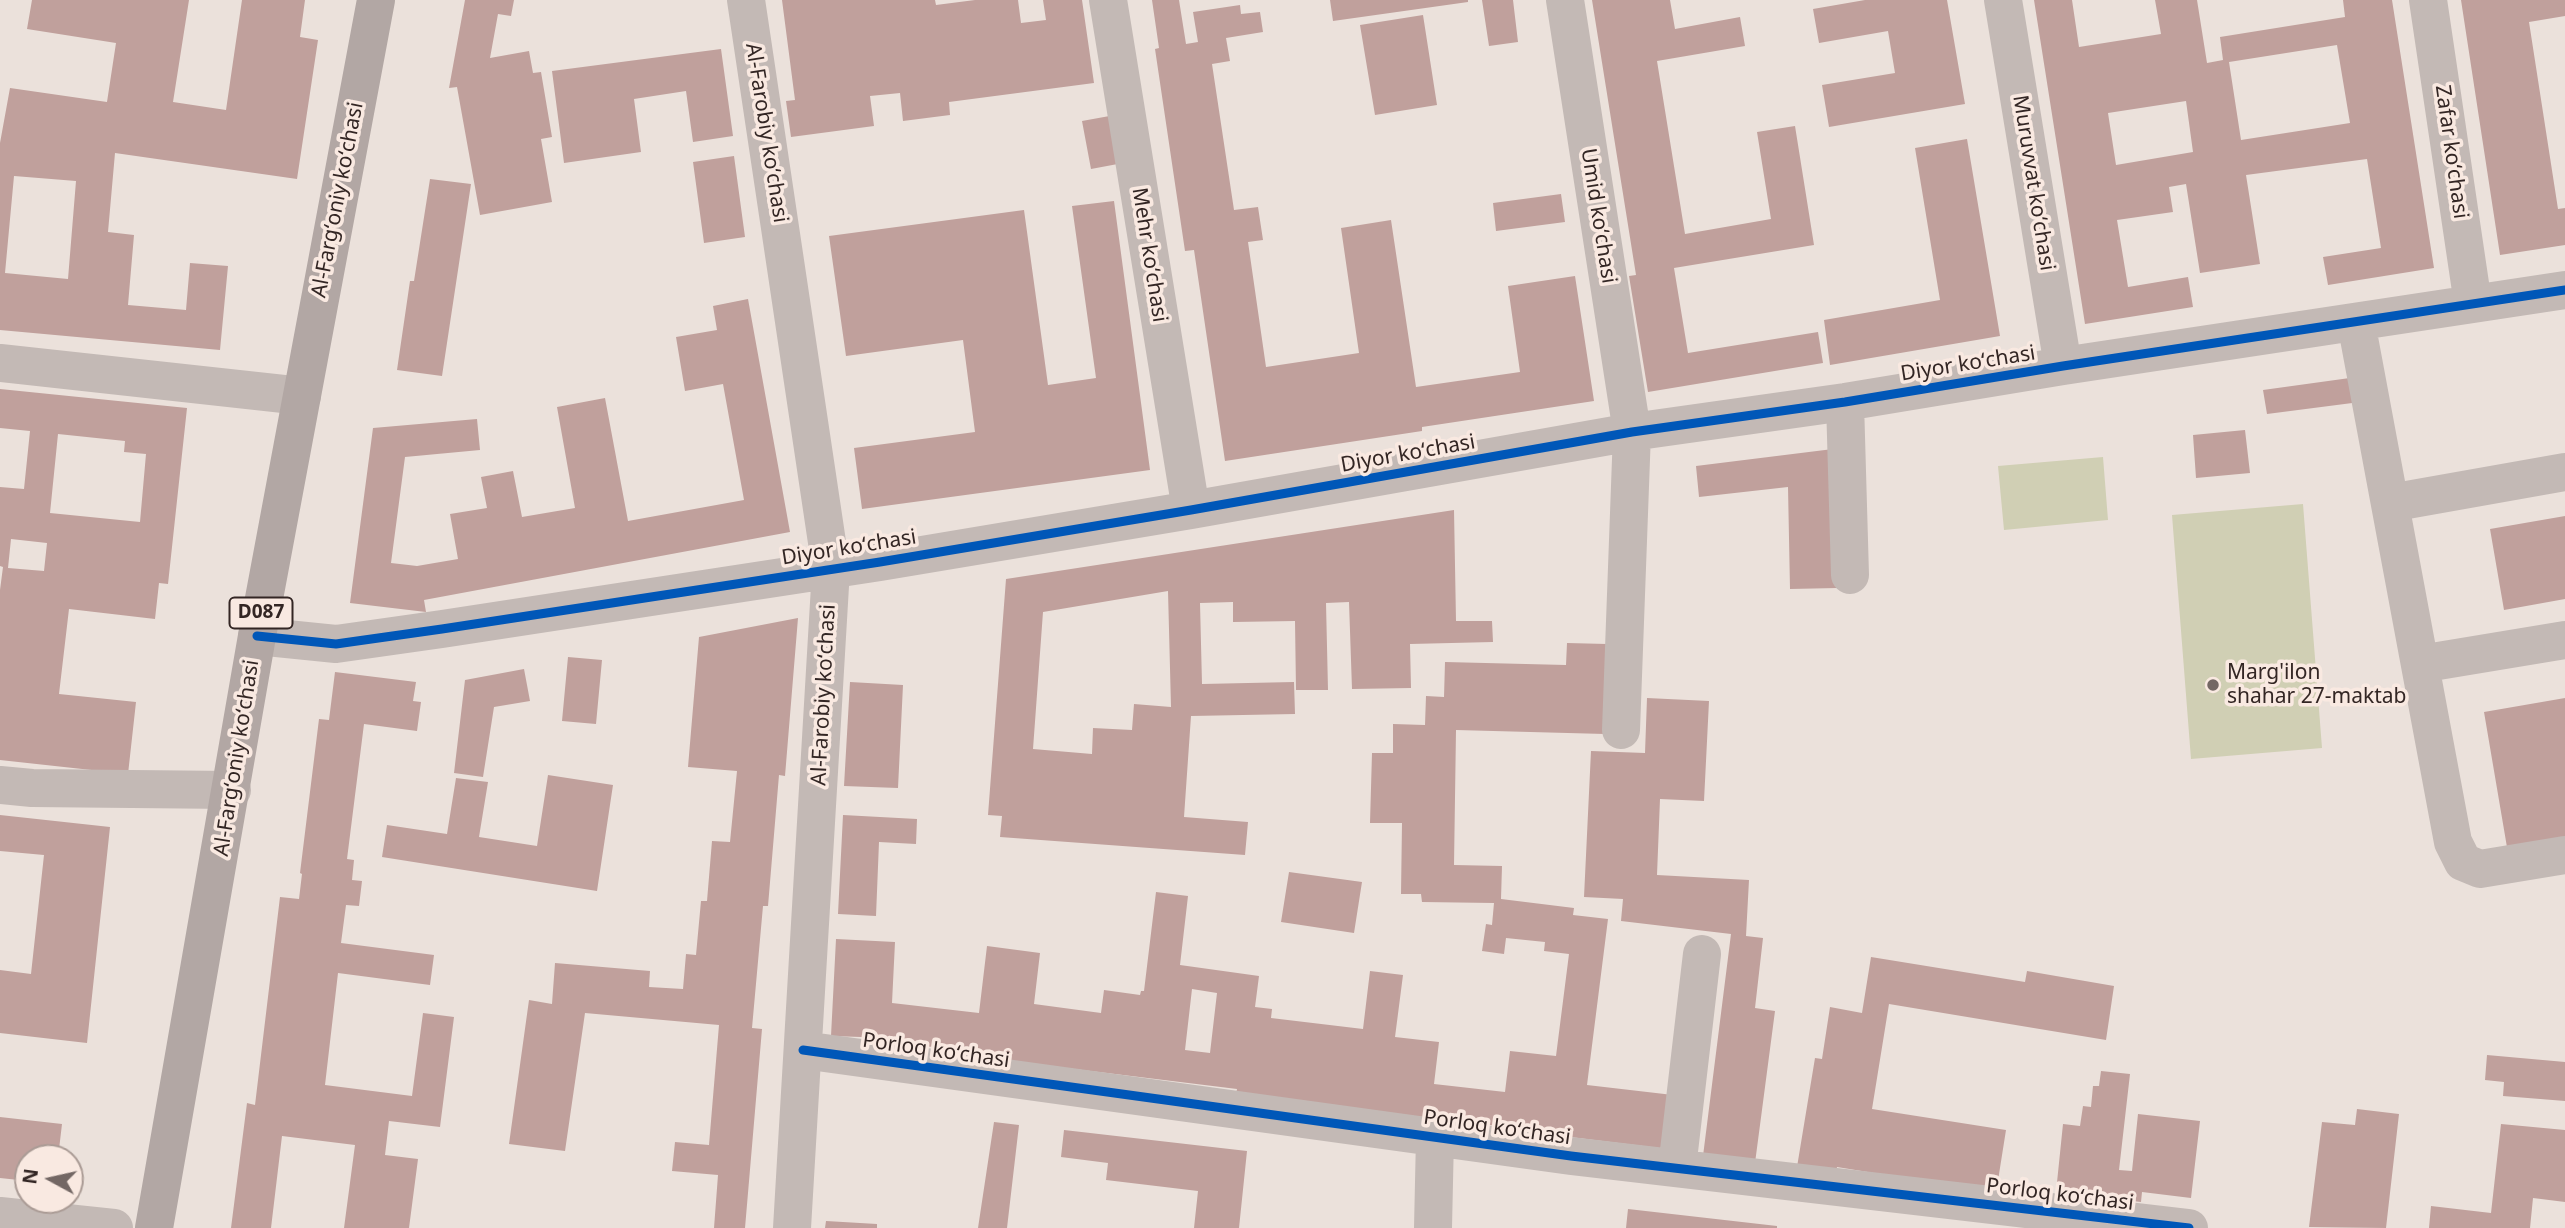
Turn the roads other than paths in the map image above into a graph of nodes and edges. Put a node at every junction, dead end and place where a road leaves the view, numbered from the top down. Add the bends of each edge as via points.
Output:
1 (376, 0) edge
2 (746, 0) edge
3 (1108, 0) edge
4 (1565, 0) edge
5 (2003, 0) edge
6 (2428, 0) edge
7 (2565, 290) edge
8 (2473, 304) junction
9 (2356, 322) junction
10 (0, 363) edge
11 (2063, 366) junction
12 (302, 396) junction
13 (1845, 402) junction
14 (1632, 432) junction
15 (2565, 472) edge
16 (2389, 503) junction
17 (1191, 510) junction
18 (831, 569) junction
19 (1850, 575) dead end
20 (257, 636) junction
21 (2565, 640) edge
22 (2420, 664) junction
23 (1621, 730) dead end
24 (0, 785) edge
25 (232, 790) junction
26 (2565, 855) edge
27 (1702, 954) dead end
28 (803, 1050) junction
29 (1435, 1137) junction
30 (1677, 1168) junction
31 (0, 1216) edge
32 (1989, 1216) edge
33 (114, 1228) edge
34 (154, 1228) edge
35 (792, 1228) edge
36 (1433, 1228) edge
37 (2189, 1228) edge

1 - 12 main road, Al-Fargʻoniy koʻchasi / D087
2 - 18 street, Al-Farobiy koʻchasi
3 - 17 street, Mehr koʻchasi
4 - 14 street, Umid koʻchasi
5 - 11 street, Muruvvat koʻchasi
6 - 8 street, Zafar koʻchasi
7 - 8 street, Diyor koʻchasi
8 - 9 street, Diyor koʻchasi
9 - 11 street, Diyor koʻchasi
9 - 16 street
10 - 12 street
11 - 13 street, Diyor koʻchasi
12 - 20 main road, Al-Fargʻoniy koʻchasi / D087
13 - 14 street, Diyor koʻchasi
13 - 19 street
14 - 17 street, Diyor koʻchasi
14 - 23 street, Umid koʻchasi
15 - 16 street
16 - 22 street
17 - 18 street, Diyor koʻchasi
18 - 20 street, Diyor koʻchasi via 336,644
18 - 28 street, Al-Farobiy koʻchasi
20 - 25 main road, Al-Fargʻoniy koʻchasi / D087
21 - 22 street
22 - 26 street via 2453,842 2463,862 2480,869
24 - 25 street
25 - 34 main road, Al-Fargʻoniy koʻchasi / D087
27 - 30 street
28 - 29 street, Porloq koʻchasi
28 - 35 street, Al-Farobiy koʻchasi
29 - 30 street, Porloq koʻchasi
29 - 36 street, Porloq koʻchasi
30 - 32 street, Porloq koʻchasi
31 - 33 street
32 - 37 street, Porloq koʻchasi

